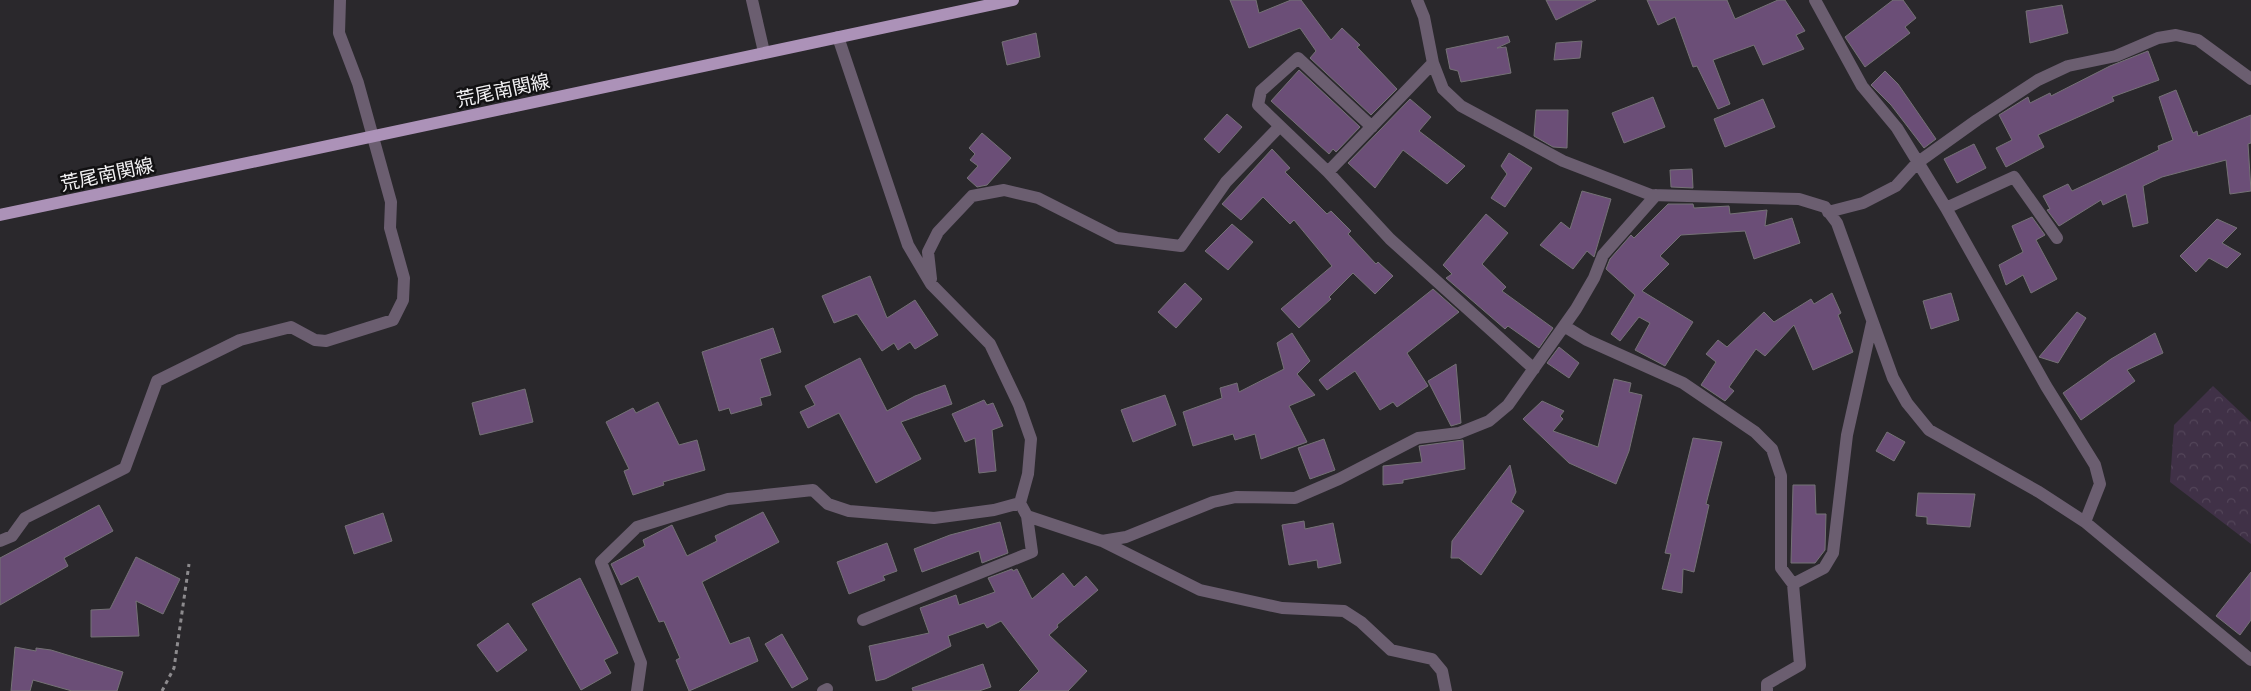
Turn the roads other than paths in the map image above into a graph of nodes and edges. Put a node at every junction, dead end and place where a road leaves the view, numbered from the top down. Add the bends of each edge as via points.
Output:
1 (340, 0) edge
2 (752, 0) edge
3 (1013, 0) edge
4 (1417, 0) edge
5 (1815, 0) edge
6 (838, 37) junction
7 (764, 52) junction
8 (1433, 62) junction
9 (2251, 79) edge
10 (1280, 126) junction
11 (1372, 127) junction
12 (375, 138) junction
13 (1917, 163) junction
14 (1328, 172) junction
15 (1656, 195) junction
16 (1946, 208) junction
17 (1828, 212) junction
18 (0, 215) edge
19 (2057, 238) dead end
20 (931, 284) junction
21 (1872, 322) junction
22 (1564, 326) junction
23 (1534, 369) junction
24 (1020, 503) junction
25 (1027, 516) junction
26 (2085, 522) junction
27 (0, 540) edge
28 (1102, 541) junction
29 (1793, 584) junction
30 (863, 620) dead end
31 (2251, 660) edge
32 (637, 691) edge
33 (1446, 691) edge
34 (1766, 691) edge

1 - 12 street via 338,33
2 - 7 street
3 - 6 main road, 荒尾南関線
4 - 8 street via 1424,17
5 - 13 street via 1862,86 1897,128
6 - 7 main road, 荒尾南関線
6 - 20 street via 908,245
7 - 12 main road, 荒尾南関線
8 - 11 street
8 - 15 street via 1443,89 1461,106 1563,161
9 - 13 street via 2198,40 2176,35 2158,38 2116,56 2068,66 2038,80
10 - 11 street via 1258,105 1261,91 1298,58
10 - 14 street
10 - 20 street via 1226,182 1181,246 1116,238 1038,198 1004,190 972,196 938,232 928,252
11 - 14 street
12 - 18 main road, 荒尾南関線
12 - 27 street via 391,202 390,228 404,278 403,300 393,320 326,341 315,340 291,327 274,331 240,340 157,381 125,468 25,518 12,536
13 - 16 street
13 - 17 street via 1896,186 1863,202
14 - 23 street via 1390,238
15 - 17 street via 1799,199 1825,207
15 - 22 street via 1602,255 1594,278
16 - 19 street via 2014,177
16 - 26 street via 2046,386 2095,465 2100,484
17 - 21 street via 1837,223
20 - 24 street via 990,344 1019,405 1031,439 1028,474
21 - 26 street via 1893,378 1907,403 1929,430
21 - 29 street via 1847,434 1833,553 1824,568
22 - 23 street
22 - 29 street via 1587,340 1683,383 1755,432 1772,449 1781,476 1781,568
23 - 28 street via 1508,405 1489,421 1459,433 1418,438 1295,498 1236,497 1213,502 1126,537
24 - 25 street
24 - 32 street via 934,518 849,511 828,504 813,490 728,499 637,527 600,562 641,663
25 - 28 street
25 - 30 street via 1032,552
26 - 31 street
28 - 33 street via 1200,590 1282,608 1344,611 1391,650 1432,659 1442,671
29 - 34 street via 1800,666 1767,684

